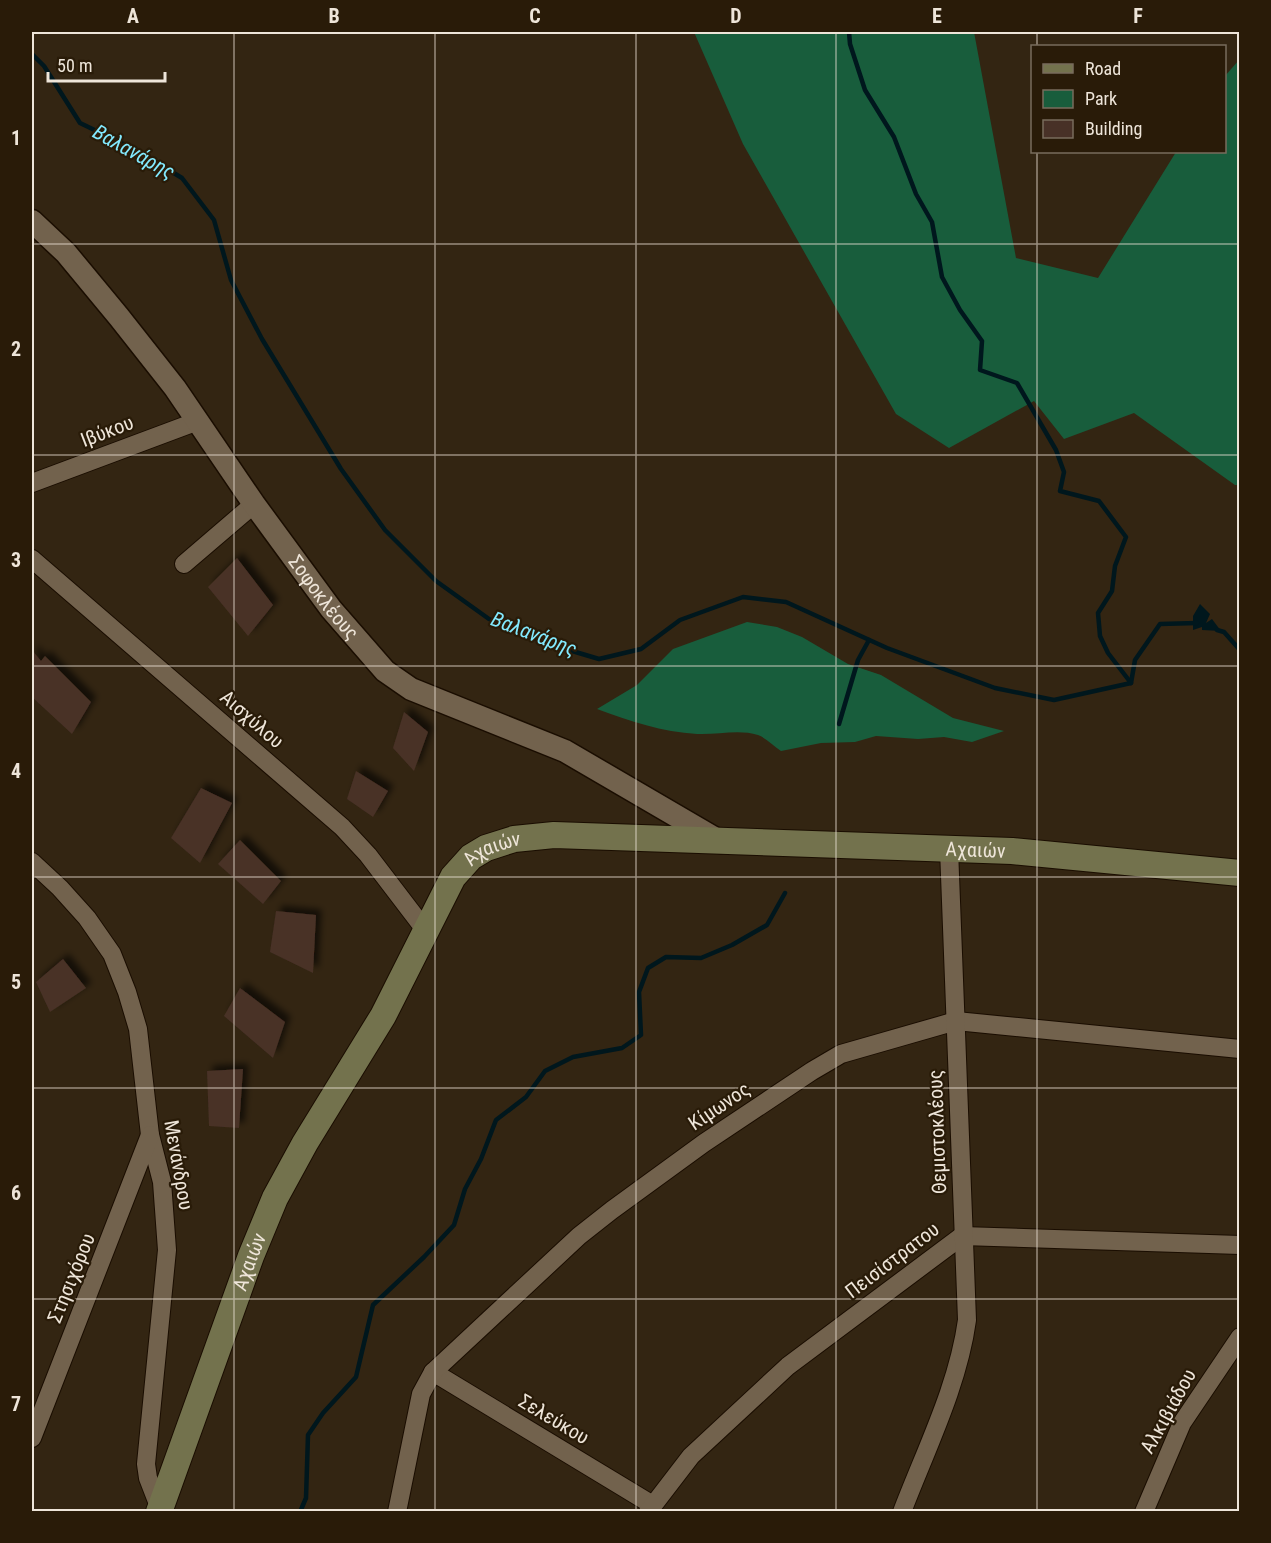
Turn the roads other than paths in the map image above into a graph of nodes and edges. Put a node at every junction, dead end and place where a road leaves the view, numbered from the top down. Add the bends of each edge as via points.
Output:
1 (32, 221) edge
2 (198, 421) junction
3 (32, 483) edge
4 (254, 504) junction
5 (32, 559) edge
6 (184, 564) dead end
7 (722, 843) junction
8 (949, 849) junction
9 (32, 862) edge
10 (1239, 873) edge
11 (426, 931) junction
12 (956, 1021) junction
13 (1239, 1049) edge
14 (150, 1135) junction
15 (962, 1236) junction
16 (1239, 1245) edge
17 (1239, 1337) edge
18 (433, 1372) junction
19 (32, 1438) edge
20 (650, 1508) edge
21 (159, 1510) edge
22 (397, 1512) edge
23 (902, 1512) edge
24 (1144, 1512) edge

1 - 2 street, Σοφοκλέους via 75,262
2 - 3 street, Ιβύκου
2 - 4 street, Σοφοκλέους
4 - 6 street
4 - 7 street, Σοφοκλέους via 331,609 393,678 565,751
5 - 11 street, Αισχύλου via 342,827
7 - 8 main road, Αχαιών
7 - 11 main road, Αχαιών via 554,836 505,841 464,863
8 - 10 main road, Αχαιών
8 - 12 street, Θεμιστοκλέους
9 - 14 street, Μενάνδρου via 67,895 112,954 138,1029
11 - 21 main road, Αχαιών via 383,1016 275,1198
12 - 13 street, Κίμωνος
12 - 15 street, Θεμιστοκλέους
12 - 18 street, Κίμωνος via 841,1054 704,1143 598,1221
14 - 19 street, Στησιχόρου
14 - 21 street, Μενάνδρου via 162,1182 167,1250 146,1464
15 - 16 street, Πεισίστρατου
15 - 20 street, Πεισίστρατου via 788,1366 691,1456
15 - 23 street, Θεμιστοκλέους via 967,1320 963,1350
17 - 24 street, Αλκιβιάδου via 1182,1423
18 - 20 street, Σελεύκου
18 - 22 street, Κίμωνος via 421,1394

